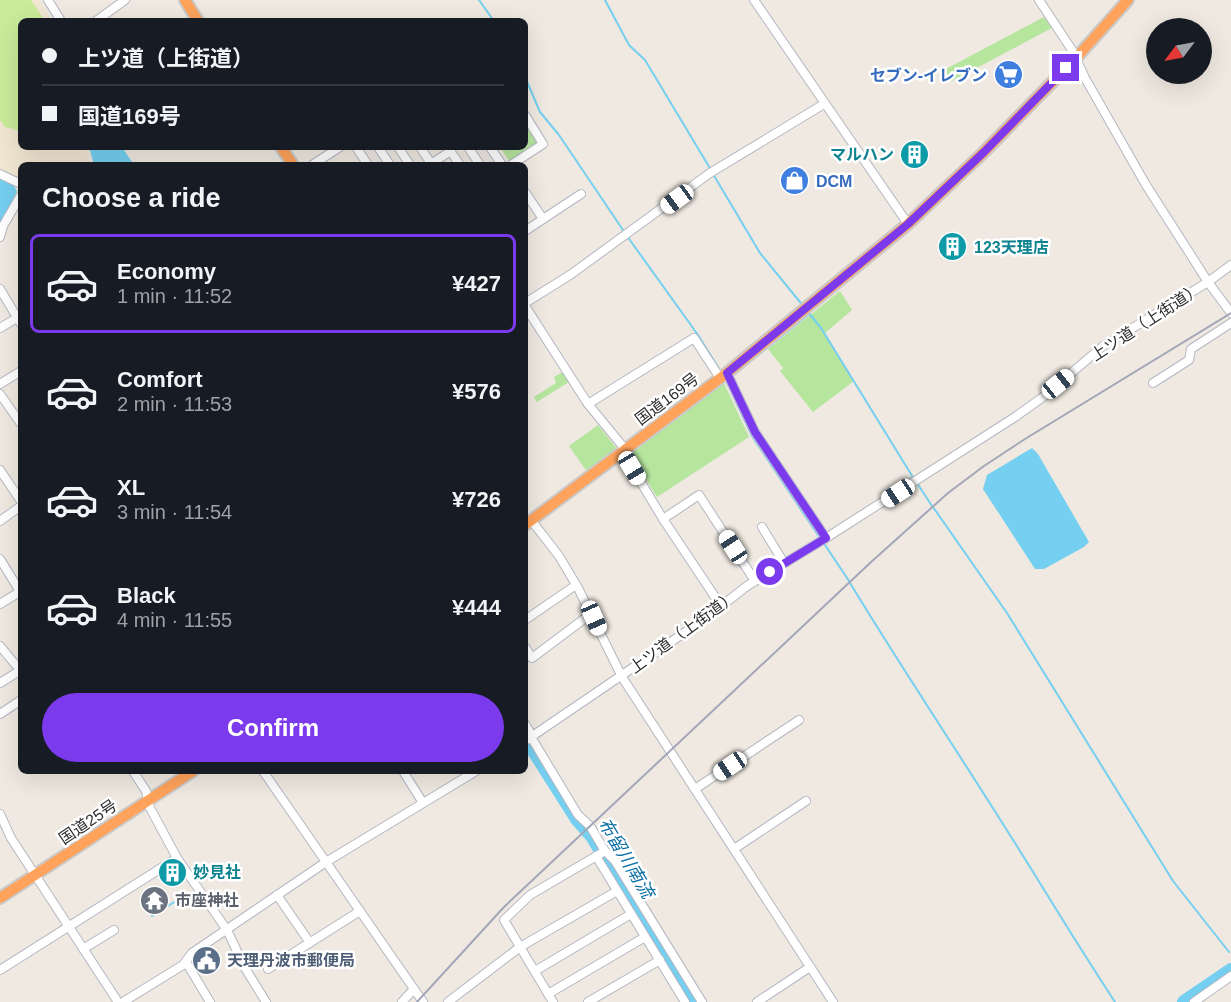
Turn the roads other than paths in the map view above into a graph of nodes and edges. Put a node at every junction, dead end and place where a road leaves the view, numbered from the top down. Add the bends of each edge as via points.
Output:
1 (48, 0) edge
2 (125, 0) edge
3 (185, 0) edge
4 (754, 0) edge
5 (1039, 0) edge
6 (1128, 0) edge
7 (59, 18) edge
8 (100, 18) edge
9 (196, 18) edge
10 (1076, 58) junction
11 (824, 104) junction
12 (528, 121) edge
13 (335, 150) edge
14 (448, 150) edge
15 (317, 162) edge
16 (433, 162) edge
17 (516, 162) edge
18 (0, 174) edge
19 (18, 183) edge
20 (581, 194) dead end
21 (528, 196) edge
22 (18, 200) edge
23 (543, 219) junction
24 (908, 224) junction
25 (528, 229) edge
26 (0, 237) edge
27 (1231, 265) edge
28 (1208, 282) junction
29 (0, 289) edge
30 (528, 302) edge
31 (528, 309) edge
32 (1231, 313) edge
33 (18, 319) edge
34 (18, 321) edge
35 (1231, 323) edge
36 (0, 328) edge
37 (18, 373) edge
38 (724, 375) junction
39 (1153, 383) dead end
40 (0, 384) edge
41 (0, 394) edge
42 (588, 404) junction
43 (18, 420) edge
44 (623, 450) junction
45 (0, 470) edge
46 (18, 497) edge
47 (18, 508) edge
48 (528, 517) edge
49 (528, 519) edge
50 (663, 519) junction
51 (0, 521) edge
52 (762, 527) dead end
53 (826, 538) junction
54 (0, 559) edge
55 (784, 563) junction
56 (755, 581) junction
57 (576, 585) junction
58 (18, 587) edge
59 (18, 594) edge
60 (0, 604) edge
61 (721, 606) junction
62 (592, 614) junction
63 (528, 618) edge
64 (0, 646) edge
65 (528, 652) edge
66 (18, 667) edge
67 (18, 672) edge
68 (622, 676) junction
69 (0, 683) edge
70 (18, 702) edge
71 (0, 714) edge
72 (799, 720) dead end
73 (529, 738) edge
74 (135, 774) edge
75 (187, 774) edge
76 (265, 774) edge
77 (405, 774) edge
78 (471, 774) edge
79 (695, 789) junction
80 (148, 800) junction
81 (806, 801) dead end
82 (423, 803) junction
83 (0, 814) edge
84 (734, 849) junction
85 (605, 851) junction
86 (596, 856) junction
87 (177, 858) junction
88 (326, 862) junction
89 (36, 874) junction
90 (616, 891) junction
91 (277, 895) junction
92 (0, 898) edge
93 (360, 911) junction
94 (631, 914) junction
95 (68, 927) junction
96 (114, 930) dead end
97 (227, 930) junction
98 (645, 937) junction
99 (310, 943) junction
100 (520, 947) junction
101 (83, 949) junction
102 (660, 960) junction
103 (186, 962) junction
104 (810, 967) junction
105 (268, 969) dead end
106 (0, 970) edge
107 (534, 971) junction
108 (1231, 976) edge
109 (414, 989) junction
110 (548, 994) junction
111 (118, 1002) edge
112 (123, 1002) edge
113 (210, 1002) edge
114 (266, 1002) edge
115 (402, 1002) edge
116 (423, 1002) edge
117 (448, 1002) edge
118 (553, 1002) edge
119 (588, 1002) edge
120 (685, 1002) edge
121 (702, 1002) edge
122 (757, 1002) edge
123 (833, 1002) edge
124 (1194, 1002) edge

1 - 7 street
2 - 8 street
3 - 9 highway
4 - 11 street
5 - 10 street
6 - 10 highway, 国道169号
10 - 24 highway, 国道169号
10 - 28 street via 1146,185
11 - 24 street
11 - 30 street via 710,174
12 - 17 street via 543,144
13 - 15 street
14 - 16 street
18 - 19 street
20 - 23 street
21 - 23 street
22 - 26 street
23 - 25 street
24 - 38 highway, 国道169号
27 - 28 street, 上ツ道（上街道）
28 - 32 street
28 - 53 street, 上ツ道（上街道） via 1103,346 1018,415
29 - 33 street
31 - 42 street
34 - 36 street
35 - 39 street via 1191,349 1189,360
37 - 40 street
38 - 42 street via 694,338
38 - 44 highway, 国道169号
38 - 53 street via 755,432
41 - 43 street
42 - 44 street
44 - 48 highway, 国道169号
44 - 50 street
45 - 46 street
47 - 51 street
49 - 57 street via 559,556
50 - 56 street via 699,495
50 - 61 street
52 - 55 street
53 - 55 street, 上ツ道（上街道）
54 - 58 street
55 - 56 street, 上ツ道（上街道）
56 - 61 street, 上ツ道（上街道）
57 - 62 street
57 - 63 street
59 - 60 street
61 - 68 street, 上ツ道（上街道）
62 - 65 street via 532,658
62 - 68 street
64 - 66 street
67 - 69 street
68 - 73 street, 上ツ道（上街道）
68 - 79 street
70 - 71 street
72 - 79 street
73 - 85 street
74 - 80 street
75 - 80 highway, 国道25号
76 - 88 street
77 - 82 street
78 - 82 street
79 - 84 street
80 - 87 street
80 - 89 highway, 国道25号
81 - 84 street
82 - 88 street
83 - 89 street via 10,838
84 - 104 street
85 - 86 street
85 - 121 street via 615,861
86 - 90 street
86 - 100 street via 530,895 504,920
87 - 95 street
87 - 97 street
88 - 91 street
88 - 93 street
89 - 92 highway, 国道25号
89 - 95 street
90 - 94 street
90 - 100 street
91 - 97 street
91 - 99 street
93 - 99 street
93 - 109 street
94 - 98 street
94 - 107 street
95 - 101 street
95 - 106 street
96 - 101 street
97 - 103 street via 192,953
97 - 114 street
98 - 102 street
98 - 110 street
99 - 105 street
100 - 107 street
100 - 117 street
101 - 111 street
102 - 119 street
102 - 120 street
103 - 112 street
103 - 113 street
104 - 122 street
104 - 123 street
107 - 110 street
108 - 124 street
109 - 115 street
109 - 116 street
110 - 118 street

